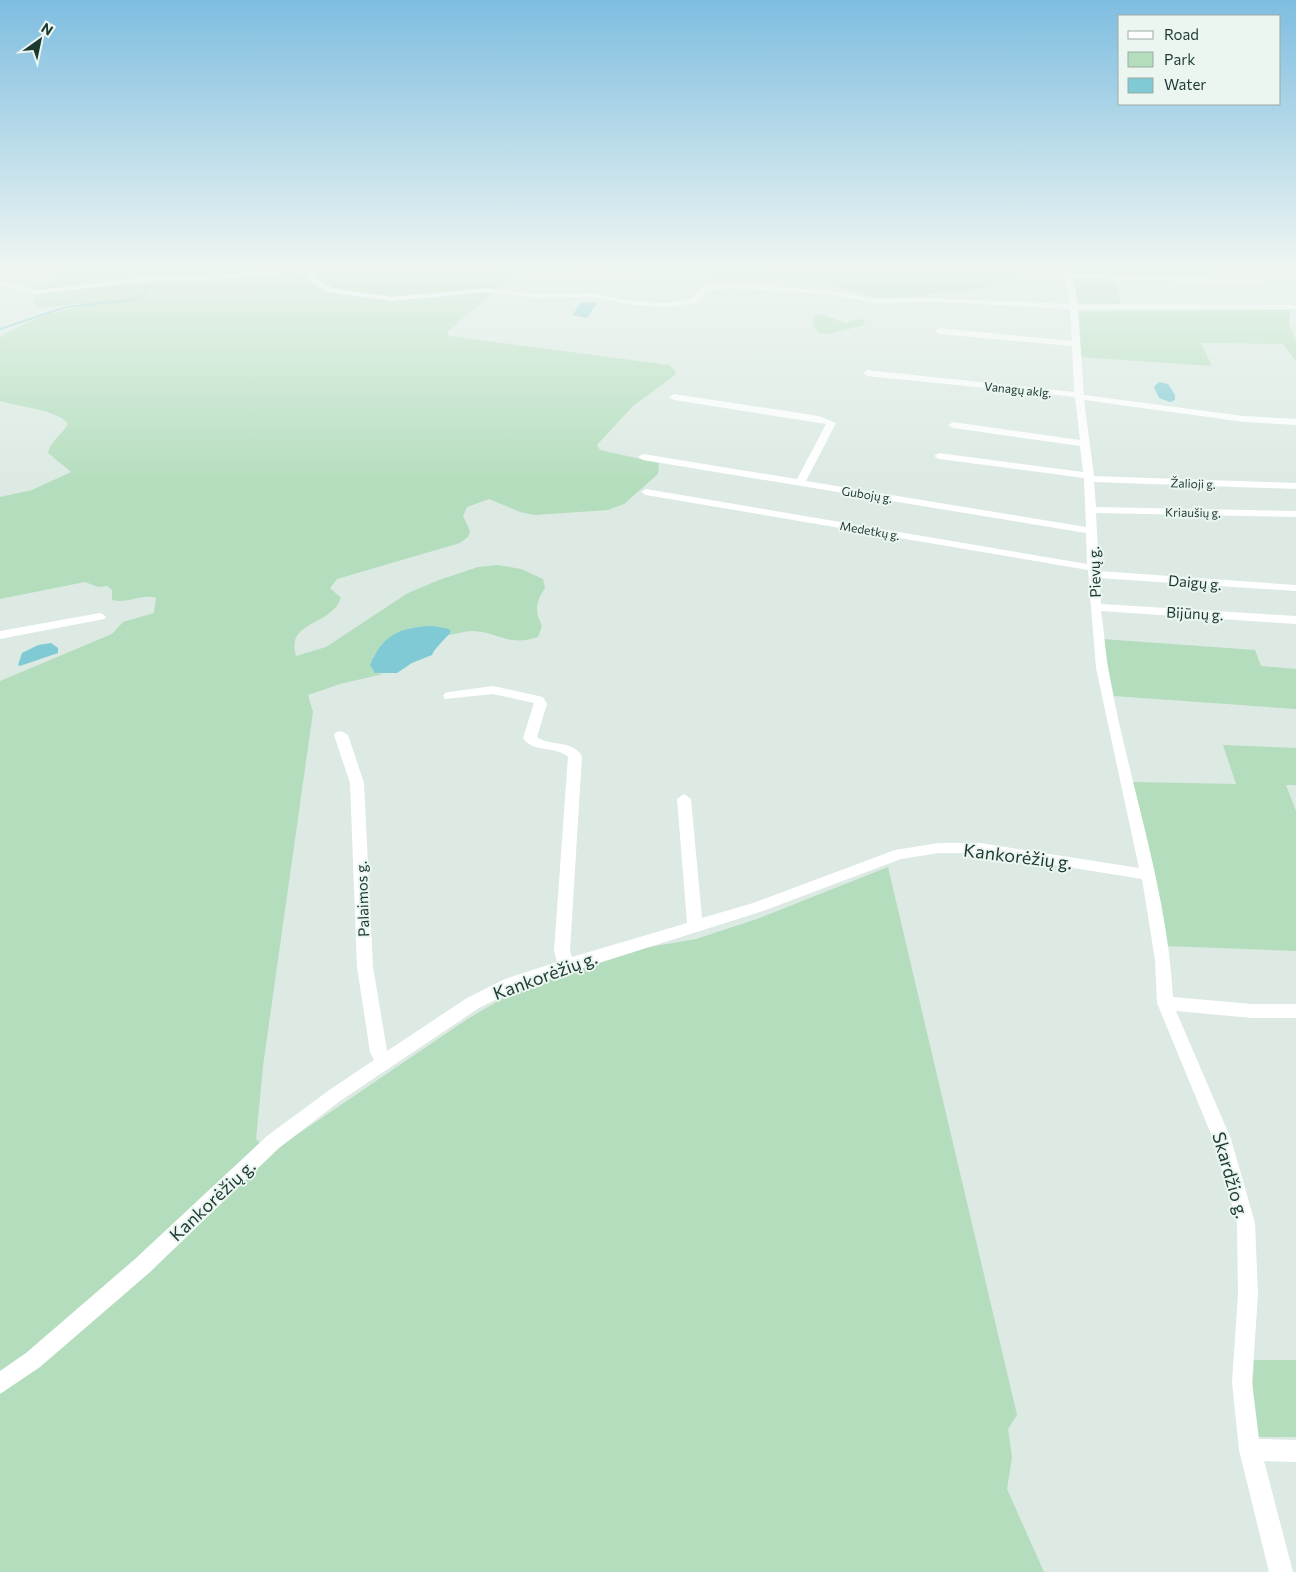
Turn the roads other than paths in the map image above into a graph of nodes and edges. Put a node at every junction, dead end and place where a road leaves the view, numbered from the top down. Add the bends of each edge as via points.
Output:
1 (1026, 339) edge
2 (1075, 339) edge
3 (1075, 344) junction
4 (867, 373) dead end
5 (1080, 396) junction
6 (674, 397) dead end
7 (1296, 422) edge
8 (953, 424) dead end
9 (1085, 444) junction
10 (939, 456) dead end
11 (643, 457) dead end
12 (1089, 478) junction
13 (800, 484) junction
14 (1296, 486) edge
15 (646, 492) dead end
16 (1091, 510) junction
17 (1296, 514) edge
18 (1092, 530) junction
19 (1095, 571) junction
20 (1296, 588) edge
21 (1095, 607) junction
22 (100, 617) dead end
23 (1296, 620) edge
24 (0, 635) edge
25 (449, 696) dead end
26 (341, 735) dead end
27 (684, 799) dead end
28 (1148, 875) junction
29 (695, 926) junction
30 (566, 965) junction
31 (1165, 1003) junction
32 (1296, 1012) edge
33 (386, 1062) junction
34 (0, 1384) edge
35 (1250, 1450) junction
36 (1296, 1451) edge
37 (1281, 1572) edge

1 - 3 street
2 - 3 street, Pievų g.
3 - 5 street, Pievų g.
4 - 5 street, Vanagų aklg.
5 - 7 street, Vanagų aklg. via 1244,419
5 - 9 street, Pievų g.
6 - 13 street via 831,423
8 - 9 street
9 - 12 street, Pievų g.
10 - 12 street, Žalioji g.
11 - 13 street, Gubojų g.
12 - 14 street, Žalioji g.
12 - 16 street, Pievų g.
13 - 18 street, Gubojų g.
15 - 19 street, Medetkų g.
16 - 17 street, Kriaušių g.
16 - 18 street, Pievų g.
18 - 19 street, Pievų g.
19 - 20 street, Daigų g.
19 - 21 street, Pievų g.
21 - 23 street, Bijūnų g.
21 - 28 street, Pievų g. via 1102,668
22 - 24 street
25 - 30 street via 493,690 538,700 541,704 530,738 535,743 569,750 575,756 562,951
26 - 33 street, Palaimos g. via 357,783 365,967 378,1052
27 - 29 street
28 - 29 street, Kankorėžių g. via 980,848 939,848 900,854 758,907
28 - 31 street, Skardžio g. via 1163,960
29 - 30 street, Kankorėžių g.
30 - 33 street, Kankorėžių g. via 492,992
31 - 32 street
31 - 35 street, Skardžio g. via 1222,1139 1246,1223 1248,1294 1242,1382
33 - 34 street, Kankorėžių g. via 273,1142 142,1266 33,1360
35 - 36 street
35 - 37 street, Skardžio g.

